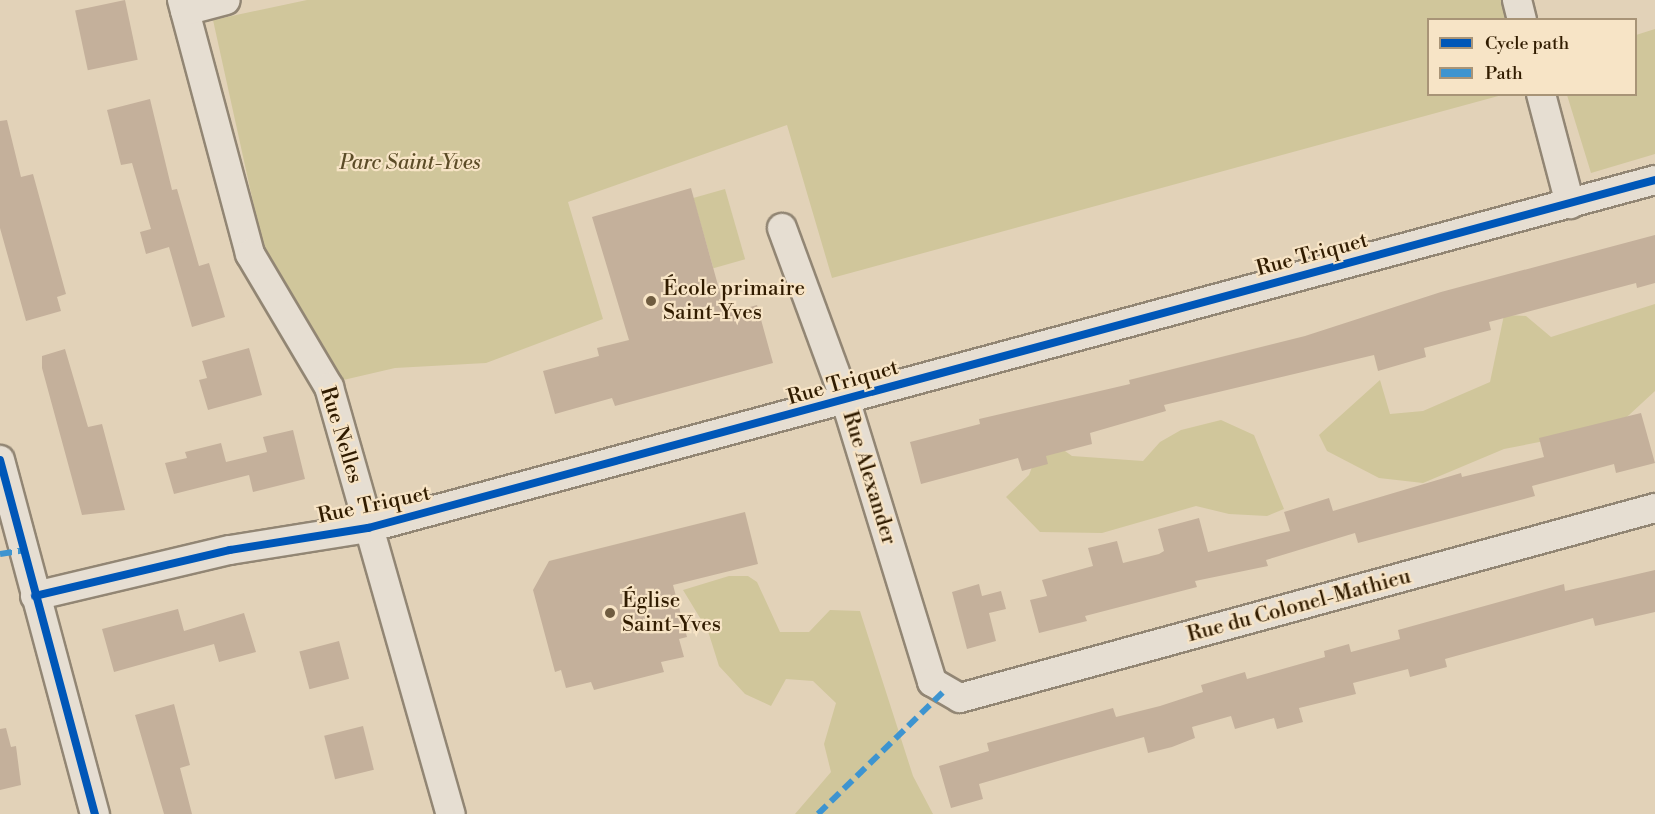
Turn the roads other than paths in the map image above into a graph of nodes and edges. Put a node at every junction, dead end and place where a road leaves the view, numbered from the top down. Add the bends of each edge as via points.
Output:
1 (226, 0) edge
2 (1517, 0) edge
3 (184, 5) edge
4 (1522, 18) edge
5 (1542, 96) edge
6 (1655, 180) edge
7 (1570, 204) junction
8 (782, 228) dead end
9 (846, 402) junction
10 (0, 460) edge
11 (1655, 508) edge
12 (368, 528) junction
13 (35, 596) junction
14 (943, 692) joint
15 (95, 814) edge
16 (451, 814) edge

1 - 3 street
2 - 4 street
3 - 12 street, Rue Nelles via 250,254 329,387
5 - 7 street
6 - 7 street, Rue Triquet
7 - 9 street, Rue Triquet
8 - 9 street, Rue Alexander
9 - 12 street, Rue Triquet
9 - 14 street, Rue Alexander via 932,682
10 - 13 street
11 - 14 street, Rue du Colonel-Mathieu via 960,698
12 - 13 street, Rue Triquet via 230,550
12 - 16 street, Rue Nelles
13 - 15 street

